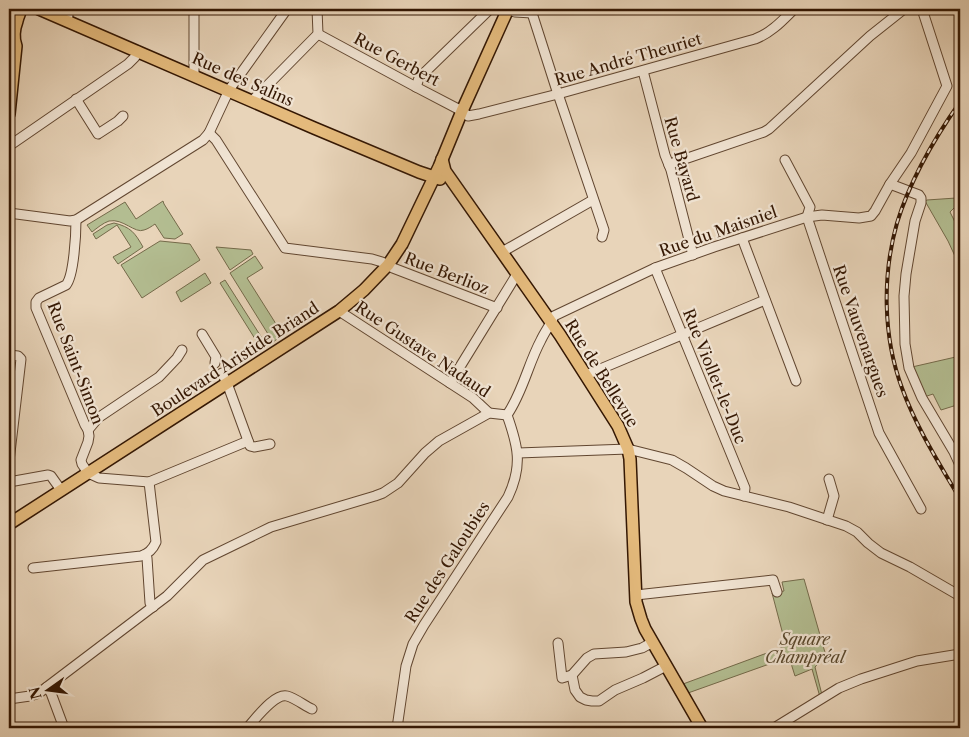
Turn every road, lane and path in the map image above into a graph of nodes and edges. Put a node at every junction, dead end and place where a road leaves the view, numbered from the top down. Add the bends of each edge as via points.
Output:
1 (40, 9) edge
2 (69, 9) edge
3 (194, 9) edge
4 (287, 9) edge
5 (317, 9) edge
6 (490, 9) edge
7 (508, 9) edge
8 (794, 9) edge
9 (904, 9) edge
10 (922, 9) edge
11 (533, 11) edge
12 (16, 12) edge
13 (67, 21) junction
14 (318, 34) junction
15 (13, 39) edge
16 (138, 51) junction
17 (642, 71) junction
18 (194, 75) junction
19 (416, 87) junction
20 (229, 90) junction
21 (558, 94) junction
22 (76, 99) junction
23 (252, 101) junction
24 (462, 111) junction
25 (9, 114) edge
26 (123, 116) dead end
27 (209, 133) junction
28 (9, 146) edge
29 (442, 159) junction
30 (785, 160) dead end
31 (669, 165) junction
32 (433, 177) junction
33 (890, 184) junction
34 (454, 186) junction
35 (593, 200) junction
36 (9, 213) edge
37 (807, 217) junction
38 (76, 220) junction
39 (602, 237) dead end
40 (742, 238) junction
41 (502, 252) junction
42 (693, 255) junction
43 (388, 265) junction
44 (655, 268) junction
45 (517, 274) junction
46 (765, 300) junction
47 (497, 308) junction
48 (339, 311) junction
49 (551, 323) junction
50 (202, 334) dead end
51 (682, 335) junction
52 (182, 350) dead end
53 (9, 355) edge
54 (215, 363) dead end
55 (586, 375) junction
56 (224, 378) junction
57 (796, 381) dead end
58 (450, 383) junction
59 (489, 413) junction
60 (507, 415) junction
61 (88, 430) junction
62 (248, 441) junction
63 (270, 444) dead end
64 (628, 449) junction
65 (518, 452) junction
66 (9, 462) edge
67 (960, 465) edge
68 (88, 473) junction
69 (829, 479) dead end
70 (9, 482) edge
71 (149, 482) junction
72 (61, 490) junction
73 (744, 496) junction
74 (921, 509) dead end
75 (827, 520) junction
76 (9, 524) edge
77 (144, 555) junction
78 (33, 568) dead end
79 (777, 592) dead end
80 (636, 595) junction
81 (960, 596) edge
82 (153, 608) junction
83 (558, 642) dead end
84 (653, 642) junction
85 (960, 654) edge
86 (666, 666) junction
87 (572, 675) junction
88 (47, 687) junction
89 (9, 699) edge
90 (312, 709) dead end
91 (64, 728) edge
92 (247, 728) edge
93 (397, 728) edge
94 (702, 728) edge
95 (774, 728) edge

1 - 13 main road, Rue des Salins
2 - 13 street
3 - 18 street
4 - 20 street
5 - 14 street
6 - 19 street via 419,78
7 - 11 street via 514,12
7 - 24 main road, Boulevard Aristide Briand
8 - 17 street, Rue André Theuriet via 760,37
9 - 31 street via 764,132
10 - 33 street via 947,86 911,153
11 - 21 street
12 - 15 main road via 24,20 20,39
13 - 16 main road, Rue des Salins
14 - 19 street, Rue Gerbert
14 - 23 street
15 - 25 main road
16 - 18 main road, Rue des Salins
16 - 22 street via 128,64
17 - 21 street, Rue André Theuriet
17 - 31 street, Rue Bayard
18 - 20 main road, Rue des Salins
19 - 24 street, Rue Gerbert
20 - 23 main road, Rue des Salins
20 - 27 street
21 - 24 street, Rue André Theuriet via 468,116
21 - 35 street
22 - 26 street via 98,134
22 - 28 street
23 - 32 main road, Rue des Salins
24 - 29 main road, Boulevard Aristide Briand
27 - 38 street via 199,143
27 - 43 street, Rue Berlioz via 285,248 372,259
29 - 32 main road, Boulevard Aristide Briand
29 - 34 main road, Rue de Bellevue
30 - 37 street, Rue Vauvenargues via 810,207
31 - 42 street, Rue Bayard
32 - 34 main road
32 - 43 main road, Boulevard Aristide Briand via 407,236
33 - 37 street, Rue du Maisniel via 870,216
33 - 67 street via 921,198 906,274 905,344 909,368 922,398
34 - 41 main road, Rue de Bellevue
35 - 39 street via 604,230
35 - 41 street
36 - 38 street
37 - 40 street, Rue du Maisniel
37 - 74 street, Rue Vauvenargues via 879,433
38 - 61 street, Rue Saint-Simon via 69,281 39,298 36,308
40 - 42 street, Rue du Maisniel
40 - 46 street
41 - 45 main road, Rue de Bellevue
42 - 44 street, Rue du Maisniel
43 - 47 street, Rue Berlioz
43 - 48 main road, Boulevard Aristide Briand
44 - 49 street, Rue du Maisniel via 554,316
44 - 51 street, Rue Viollet-le-Duc
45 - 47 street
45 - 49 main road, Rue de Bellevue
46 - 51 street
46 - 57 street
47 - 58 street
48 - 56 main road, Boulevard Aristide Briand
48 - 58 street, Rue Gustave Nadaud
49 - 55 main road, Rue de Bellevue
49 - 60 street
50 - 54 street via 216,357
51 - 55 street
51 - 73 street, Rue Viollet-le-Duc via 745,488
52 - 61 street via 159,377 98,418
53 - 66 street via 22,359
55 - 64 main road, Rue de Bellevue via 618,426
56 - 62 street
56 - 68 main road, Boulevard Aristide Briand
58 - 59 street, Rue Gustave Nadaud
59 - 60 street
59 - 82 street via 432,446 398,483 383,493 272,528 202,560
60 - 65 street, Rue des Galoubies
61 - 68 street, Rue Saint-Simon via 88,442 81,460
62 - 63 street via 254,447
62 - 71 street
64 - 65 street
64 - 73 street, Rue de Bellevue via 672,460 713,486
64 - 80 main road
65 - 93 street, Rue des Galoubies via 514,483 508,497 413,644 406,666
68 - 71 street via 99,478
68 - 72 main road, Boulevard Aristide Briand
69 - 75 street via 834,496
70 - 72 street via 48,475
71 - 77 street via 156,542 153,549
72 - 76 main road, Boulevard Aristide Briand
73 - 75 street, Rue de Bellevue
75 - 81 street, Rue de Bellevue via 857,532 881,553
77 - 78 street
77 - 82 street
79 - 80 street via 774,580
80 - 84 main road via 641,619
82 - 88 street
83 - 87 street via 562,678
84 - 86 main road
84 - 87 street via 626,652 594,654
85 - 95 street via 917,660 850,683
86 - 87 street via 592,701 580,697
86 - 94 main road
88 - 89 street via 40,693
88 - 91 street
90 - 92 street via 282,696 275,699

